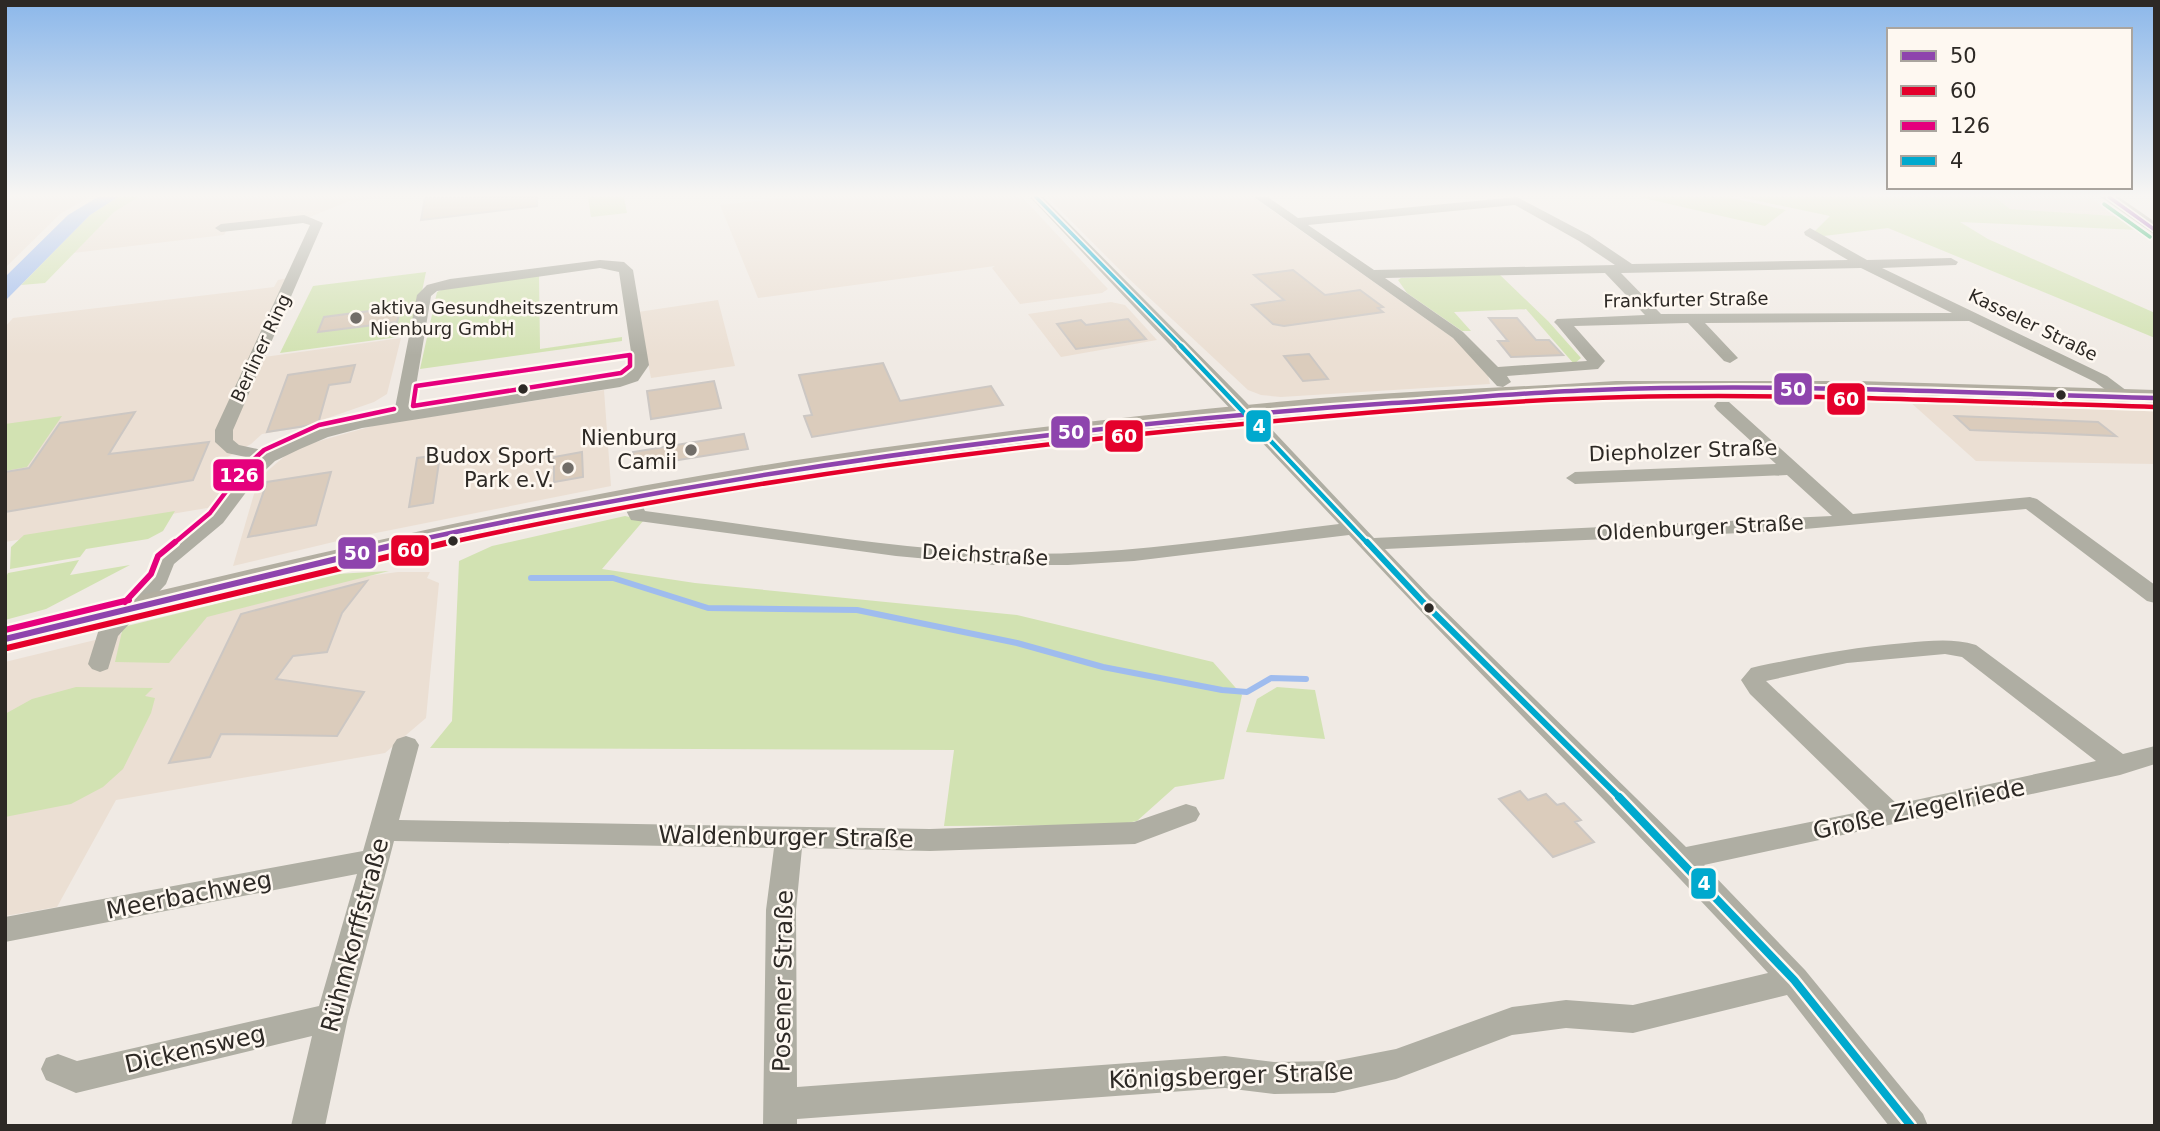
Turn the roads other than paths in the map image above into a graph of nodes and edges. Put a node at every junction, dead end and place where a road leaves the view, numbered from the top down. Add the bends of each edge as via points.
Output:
1 (305, 250) edge
2 (1088, 250) edge
3 (1336, 250) edge
4 (1601, 250) edge
5 (1840, 250) edge
6 (1951, 262) dead end
7 (1866, 265) junction
8 (1627, 267) junction
9 (1608, 268) junction
10 (1371, 274) junction
11 (1967, 317) junction
12 (1692, 318) junction
13 (1657, 319) junction
14 (1730, 358) dead end
15 (1497, 372) junction
16 (1513, 395) junction
17 (2127, 397) junction
18 (2155, 398) edge
19 (1723, 406) dead end
20 (1247, 413) junction
21 (402, 415) junction
22 (269, 457) junction
23 (1794, 469) junction
24 (1575, 478) dead end
25 (629, 497) junction
26 (1849, 521) junction
27 (1362, 536) junction
28 (2155, 596) edge
29 (131, 608) junction
30 (5, 639) edge
31 (100, 664) dead end
32 (406, 745) dead end
33 (2155, 755) edge
34 (2120, 766) junction
35 (1186, 814) dead end
36 (1890, 814) junction
37 (383, 830) junction
38 (789, 837) junction
39 (1681, 859) junction
40 (373, 860) junction
41 (5, 930) edge
42 (1794, 979) junction
43 (332, 1017) junction
44 (58, 1069) dead end
45 (780, 1115) edge
46 (308, 1126) edge
47 (1911, 1126) edge

1 - 22 street, Berliner Ring via 224,430 224,442 233,449
2 - 20 street
3 - 10 street
4 - 8 street
5 - 7 street, Kasseler Straße
6 - 7 street
7 - 8 street
7 - 11 street, Kasseler Straße
8 - 9 street
9 - 10 street
9 - 13 street
10 - 15 street via 1458,335
11 - 12 street, Frankfurter Straße
11 - 17 street, Kasseler Straße via 2101,379
12 - 13 street, Frankfurter Straße
12 - 14 street
13 - 15 street, Frankfurter Straße via 1562,322 1597,361 1592,366
15 - 16 street
16 - 17 main road via 1735,388
16 - 20 main road
17 - 18 main road
19 - 23 street
20 - 25 main road via 833,463
20 - 27 street
21 - 21 street via 632,378 641,365 625,268 600,264 450,283 428,290
21 - 22 street via 322,433
22 - 29 street via 249,475 216,519 165,562 158,579
23 - 24 street, Diepholzer Straße
23 - 26 street
25 - 27 street, Deichstraße via 638,516 995,559 1134,555
25 - 29 main road via 360,553
26 - 27 street, Oldenburger Straße
26 - 28 street, Oldenburger Straße via 2030,503
27 - 39 street via 1503,684
29 - 30 main road
29 - 31 street via 107,634
32 - 37 street, Rühmkorffstraße
33 - 34 street, Große Ziegelriede
34 - 36 street, Große Ziegelriede
34 - 36 street via 1978,656 1955,647 1826,659 1759,674 1753,680 1758,688
35 - 38 street, Waldenburger Straße via 1135,833 930,840
36 - 39 street, Große Ziegelriede
37 - 38 street, Waldenburger Straße
37 - 40 street, Rühmkorffstraße
38 - 45 street, Posener Straße via 781,910
39 - 42 street
40 - 41 street, Meerbachweg
40 - 43 street, Rühmkorffstraße
42 - 45 street, Königsberger Straße via 1641,1018 1566,1014 1512,1021 1396,1065 1334,1077 1274,1078 1225,1072
42 - 47 street
43 - 44 street, Dickensweg via 76,1077
43 - 46 street, Rühmkorffstraße

